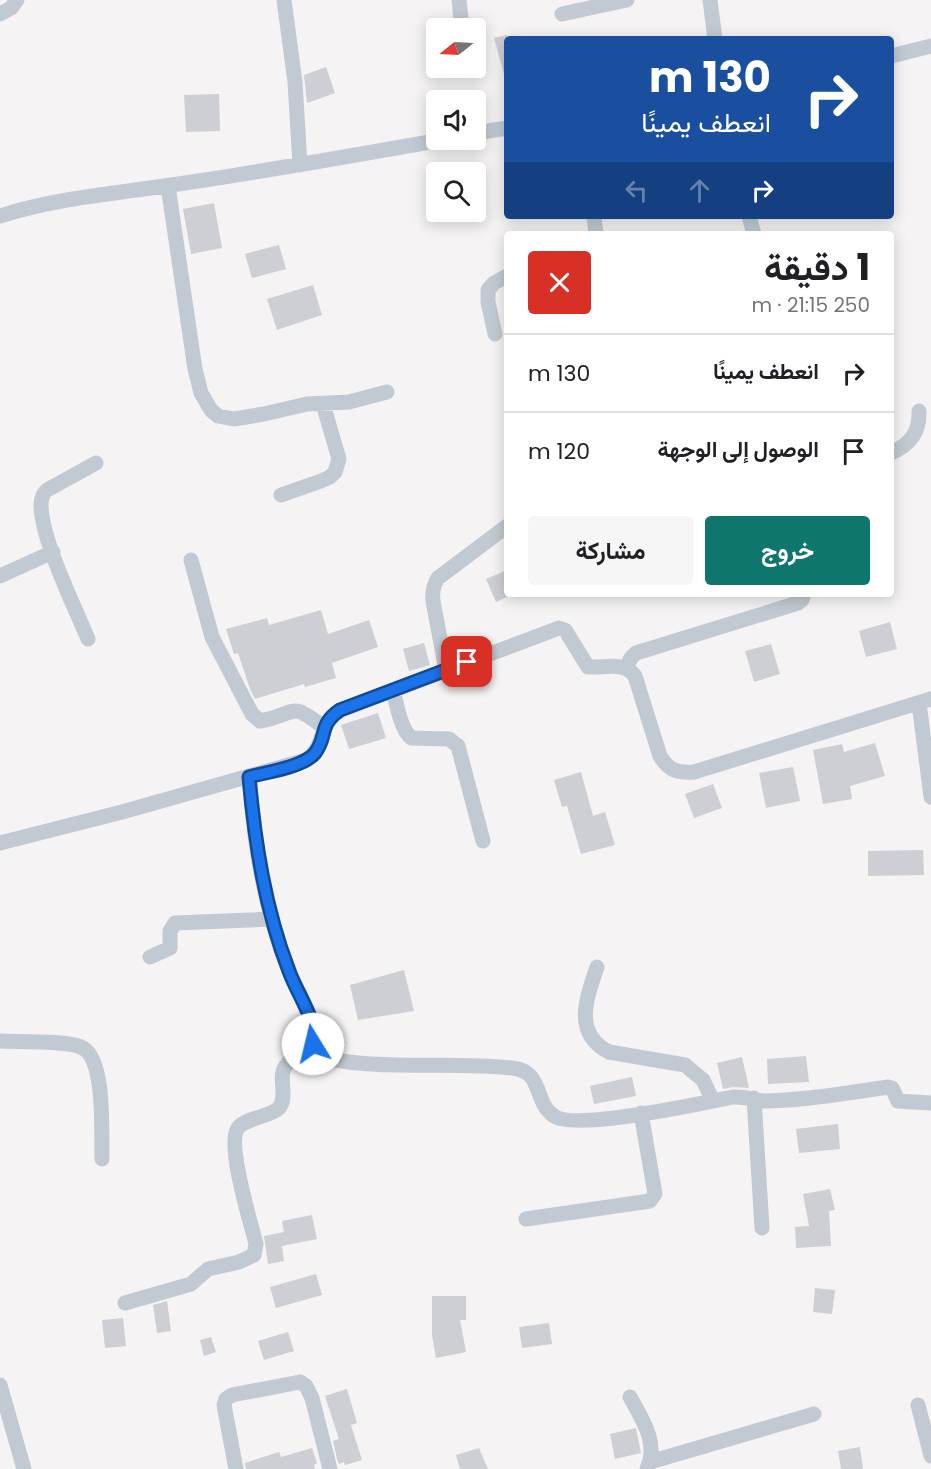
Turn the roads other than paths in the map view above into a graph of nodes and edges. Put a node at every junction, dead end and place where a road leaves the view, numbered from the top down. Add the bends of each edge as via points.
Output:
1 (17, 0) edge
2 (284, 0) edge
3 (459, 0) edge
4 (627, 0) edge
5 (710, 0) edge
6 (0, 14) edge
7 (562, 14) dead end
8 (461, 18) edge
9 (715, 36) edge
10 (931, 46) edge
11 (894, 55) edge
12 (504, 128) edge
13 (486, 131) edge
14 (426, 143) edge
15 (300, 165) junction
16 (168, 186) junction
17 (0, 216) edge
18 (504, 278) edge
19 (495, 334) dead end
20 (387, 392) dead end
21 (323, 404) junction
22 (919, 411) dead end
23 (894, 452) edge
24 (96, 463) dead end
25 (281, 495) dead end
26 (504, 528) edge
27 (53, 552) junction
28 (191, 560) dead end
29 (0, 576) edge
30 (803, 597) edge
31 (88, 639) dead end
32 (626, 667) junction
33 (446, 670) junction
34 (393, 690) junction
35 (925, 701) edge
36 (323, 727) junction
37 (249, 777) junction
38 (931, 797) edge
39 (483, 841) dead end
40 (0, 843) edge
41 (272, 919) junction
42 (150, 957) dead end
43 (597, 967) dead end
44 (0, 1041) edge
45 (303, 1053) junction
46 (753, 1098) junction
47 (713, 1101) junction
48 (931, 1103) edge
49 (641, 1113) junction
50 (102, 1159) dead end
51 (526, 1219) dead end
52 (762, 1228) dead end
53 (125, 1303) dead end
54 (0, 1385) edge
55 (630, 1397) dead end
56 (918, 1405) dead end
57 (814, 1414) dead end
58 (931, 1456) edge
59 (648, 1466) edge
60 (24, 1469) edge
61 (236, 1469) edge
62 (330, 1469) edge

1 - 6 street
2 - 15 street via 295,82
3 - 8 street
4 - 7 street
5 - 9 street
10 - 11 street
12 - 13 street
14 - 15 street
15 - 16 street
16 - 17 street via 68,199
16 - 21 street via 195,369 205,403 218,416 234,419
18 - 19 street via 488,290
20 - 21 street
21 - 25 street via 339,459 335,472
22 - 23 street via 912,439
24 - 27 street via 43,493 41,508
26 - 33 street via 434,584 433,601
27 - 29 street
27 - 31 street
28 - 36 street via 212,637 252,714 260,721 301,711
30 - 32 street via 798,603 636,653
32 - 33 street via 588,667 565,630 559,628
32 - 35 street via 636,676 660,756 667,767 684,773
33 - 34 street
34 - 36 street via 340,710
34 - 39 street via 403,726 411,738 449,739 458,746
35 - 38 street
36 - 37 street via 316,751 306,760
37 - 40 street
37 - 41 street
41 - 42 street via 175,923 170,930 170,948
41 - 45 street via 314,1028 313,1044
43 - 47 street via 584,1009 590,1034 599,1046 609,1052 685,1065 704,1080
44 - 50 street via 66,1044 86,1050 99,1079
45 - 49 street via 356,1064 518,1069 532,1077 555,1118 585,1121
45 - 53 street via 283,1069 278,1109 240,1126 236,1132 237,1172 256,1244 254,1255 208,1269 191,1284
46 - 47 street
46 - 48 street via 767,1101 888,1087 898,1101
46 - 52 street
47 - 49 street
49 - 51 street via 656,1194 650,1201
54 - 60 street
55 - 59 street via 648,1433
56 - 58 street
57 - 59 street
61 - 62 street via 226,1399 300,1382 312,1398

